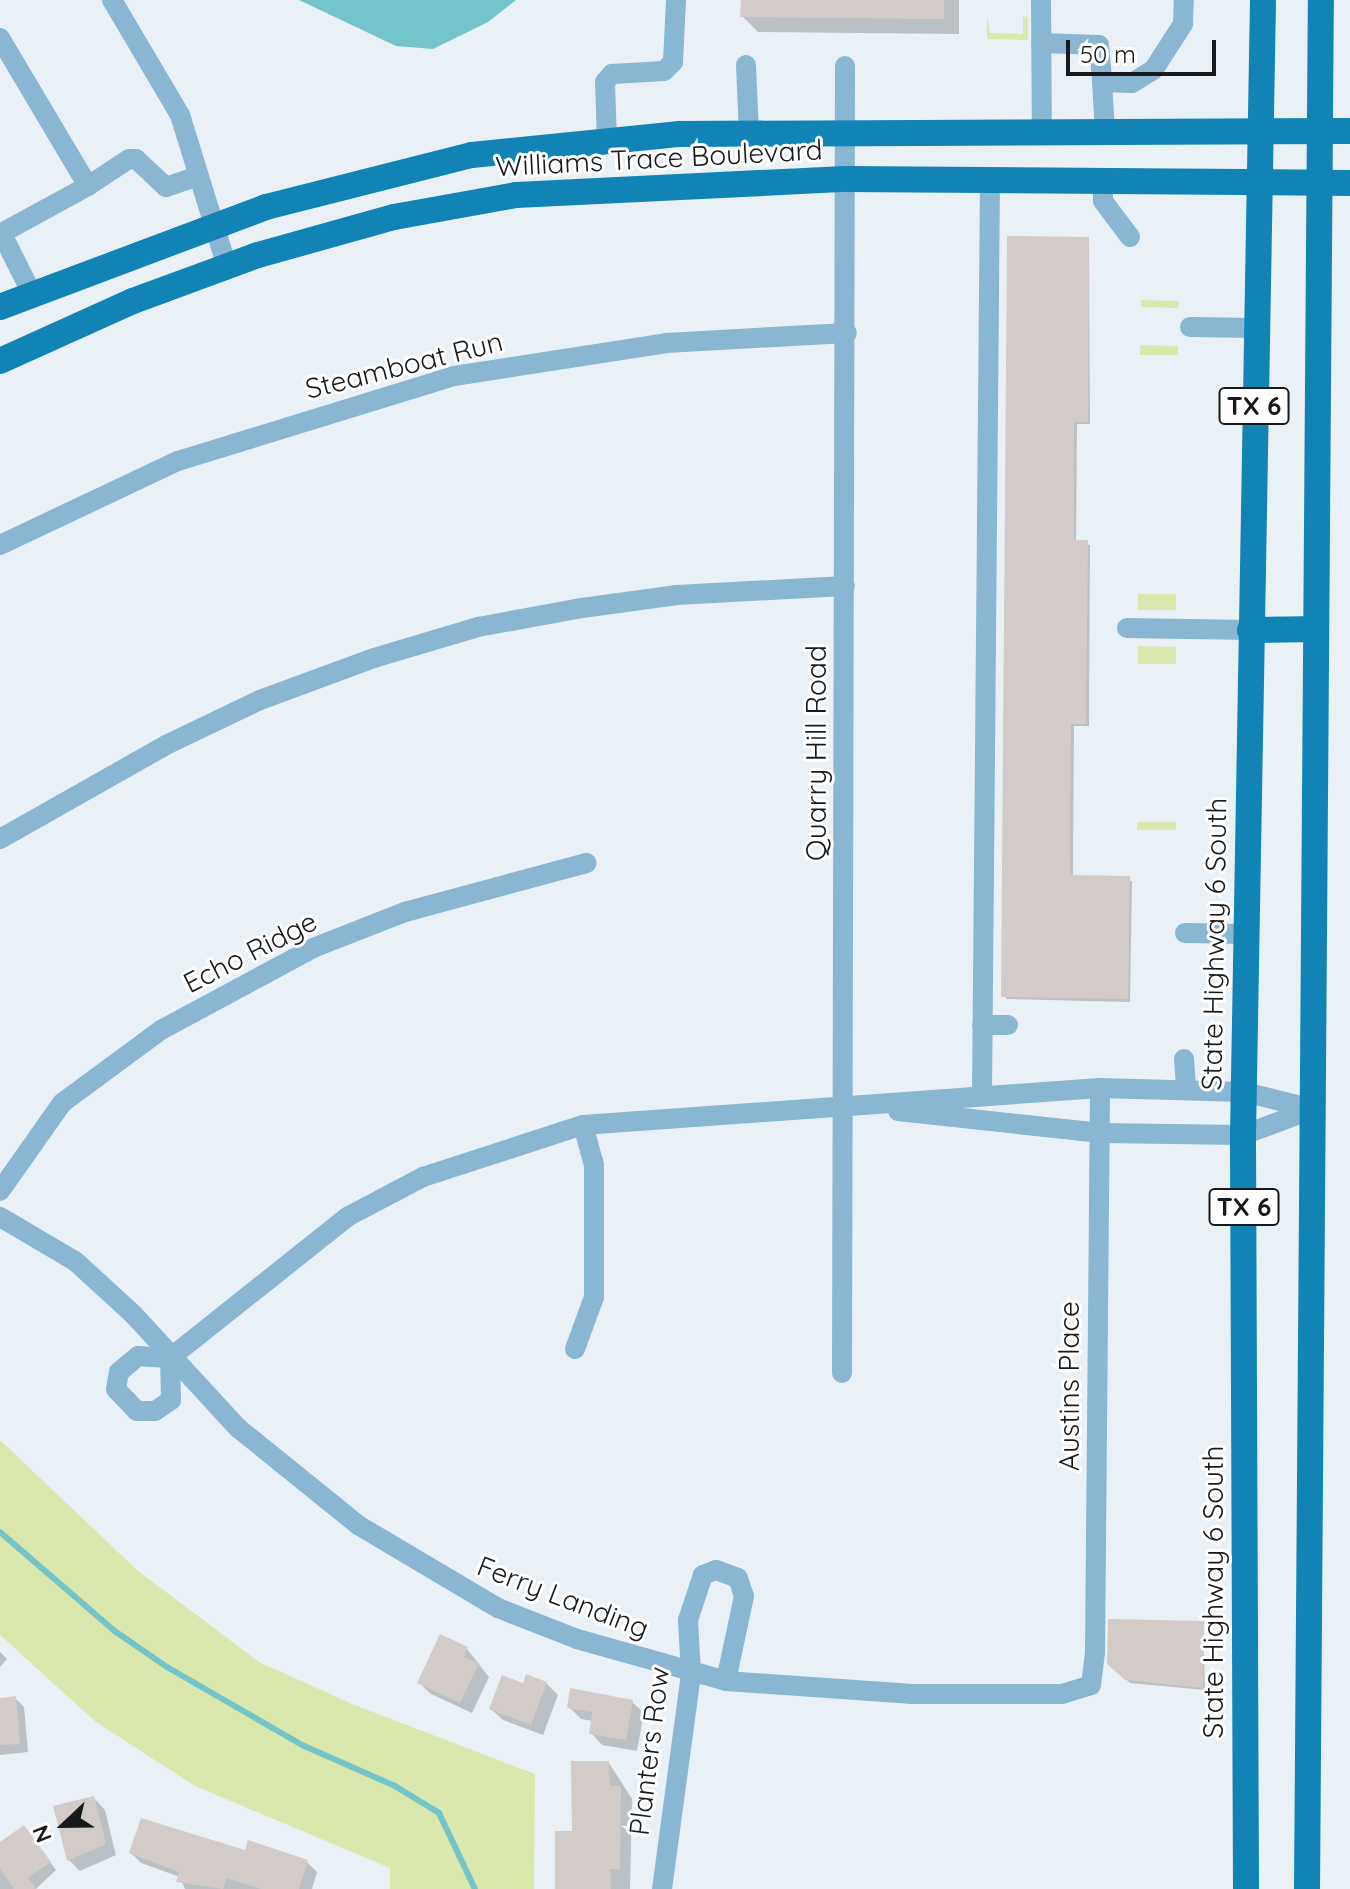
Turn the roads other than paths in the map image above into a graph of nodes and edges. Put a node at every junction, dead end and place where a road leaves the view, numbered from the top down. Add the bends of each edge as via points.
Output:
1 (112, 0) edge
2 (676, 0) edge
3 (1041, 0) edge
4 (1184, 0) edge
5 (1263, 0) edge
6 (1321, 0) edge
7 (0, 38) edge
8 (1041, 43) junction
9 (746, 65) dead end
10 (845, 66) dead end
11 (1102, 82) junction
12 (1258, 130) junction
13 (1042, 131) junction
14 (1105, 131) junction
15 (1320, 131) junction
16 (1350, 131) edge
17 (844, 133) junction
18 (749, 134) junction
19 (607, 142) junction
20 (198, 176) junction
21 (846, 179) junction
22 (990, 179) junction
23 (1103, 180) junction
24 (1258, 182) junction
25 (1320, 183) junction
26 (1350, 183) edge
27 (88, 186) junction
28 (212, 225) junction
29 (1, 234) edge
30 (1130, 237) dead end
31 (227, 267) junction
32 (32, 294) junction
33 (0, 307) edge
34 (1190, 327) dead end
35 (1256, 328) junction
36 (847, 333) junction
37 (0, 361) edge
38 (0, 545) edge
39 (845, 586) junction
40 (1127, 628) dead end
41 (1316, 629) junction
42 (1250, 630) junction
43 (0, 839) edge
44 (587, 863) dead end
45 (1185, 933) dead end
46 (1246, 934) junction
47 (982, 1025) junction
48 (1008, 1025) dead end
49 (1184, 1059) dead end
50 (1100, 1088) junction
51 (1186, 1090) junction
52 (1244, 1092) junction
53 (982, 1095) junction
54 (843, 1104) junction
55 (1313, 1109) junction
56 (583, 1125) junction
57 (1099, 1133) junction
58 (1243, 1135) junction
59 (0, 1191) edge
60 (0, 1217) edge
61 (575, 1349) dead end
62 (170, 1358) junction
63 (842, 1373) dead end
64 (691, 1674) junction
65 (726, 1681) junction
66 (1091, 1685) joint
67 (662, 1889) edge
68 (1246, 1889) edge
69 (1307, 1889) edge

1 - 20 street via 180,115
2 - 19 street via 673,62 664,71 612,74 605,82
3 - 8 street
4 - 11 street via 1183,24 1154,69 1132,83
5 - 12 main road, State Highway 6 South / TX 6
6 - 15 main road, TX 6
7 - 27 street
8 - 11 street via 1099,45
8 - 13 street
9 - 18 street
10 - 17 street, Quarry Hill Road
11 - 14 street
12 - 14 main road, Williams Trace Boulevard
12 - 15 main road, Williams Trace Boulevard
12 - 24 main road, State Highway 6 South / TX 6
13 - 14 main road, Williams Trace Boulevard
13 - 17 main road, Williams Trace Boulevard
15 - 16 main road, Williams Trace Boulevard
15 - 25 main road, TX 6
17 - 18 main road, Williams Trace Boulevard
17 - 21 street, Quarry Hill Road
18 - 19 main road, Williams Trace Boulevard
19 - 28 main road, Williams Trace Boulevard via 472,155
20 - 27 street via 166,187 136,159 129,159
20 - 28 street
21 - 22 main road, Williams Trace Boulevard
21 - 31 main road, Williams Trace Boulevard via 516,195 394,217
21 - 36 street, Quarry Hill Road
22 - 23 main road, Williams Trace Boulevard
22 - 47 street
23 - 24 main road, Williams Trace Boulevard
23 - 30 street via 1103,201
24 - 25 main road, Williams Trace Boulevard
24 - 35 main road, State Highway 6 South / TX 6
25 - 26 main road, Williams Trace Boulevard
25 - 41 main road, TX 6
27 - 29 street
28 - 31 street
28 - 32 main road, Williams Trace Boulevard
29 - 32 street
31 - 37 main road, Williams Trace Boulevard via 133,301
32 - 33 main road, Williams Trace Boulevard
34 - 35 street
35 - 42 main road, State Highway 6 South / TX 6
36 - 38 street, Steamboat Run via 666,343 454,376 178,461
36 - 39 street, Quarry Hill Road
39 - 43 street via 677,595 582,608 478,627 374,658 260,700 166,745
39 - 54 street, Quarry Hill Road
40 - 42 street
41 - 42 main road
41 - 55 main road, TX 6
42 - 46 main road, State Highway 6 South / TX 6
44 - 59 street, Echo Ridge via 405,912 313,948 161,1030 62,1103
45 - 46 street
46 - 52 main road, State Highway 6 South / TX 6
47 - 48 street
47 - 53 street
49 - 51 street
50 - 51 street
50 - 53 street
50 - 57 street, Austins Place
51 - 52 street
52 - 55 street
52 - 58 main road, State Highway 6 South / TX 6
53 - 54 street
54 - 56 street
54 - 57 street
54 - 63 street, Quarry Hill Road
55 - 58 street
55 - 69 main road, TX 6
56 - 61 street via 594,1165 594,1297
56 - 62 street via 423,1177 347,1217
57 - 58 street
57 - 66 street, Austins Place
58 - 68 main road, State Highway 6 South / TX 6
60 - 62 street, Ferry Landing via 75,1261
62 - 64 street, Ferry Landing via 238,1428 292,1473 423,1568 498,1608
64 - 65 street, Ferry Landing
64 - 65 street, Planters Row via 688,1620 695,1591 703,1575 729,1572 738,1578 744,1596
64 - 67 street, Planters Row
65 - 66 street, Ferry Landing via 910,1694 1062,1694

